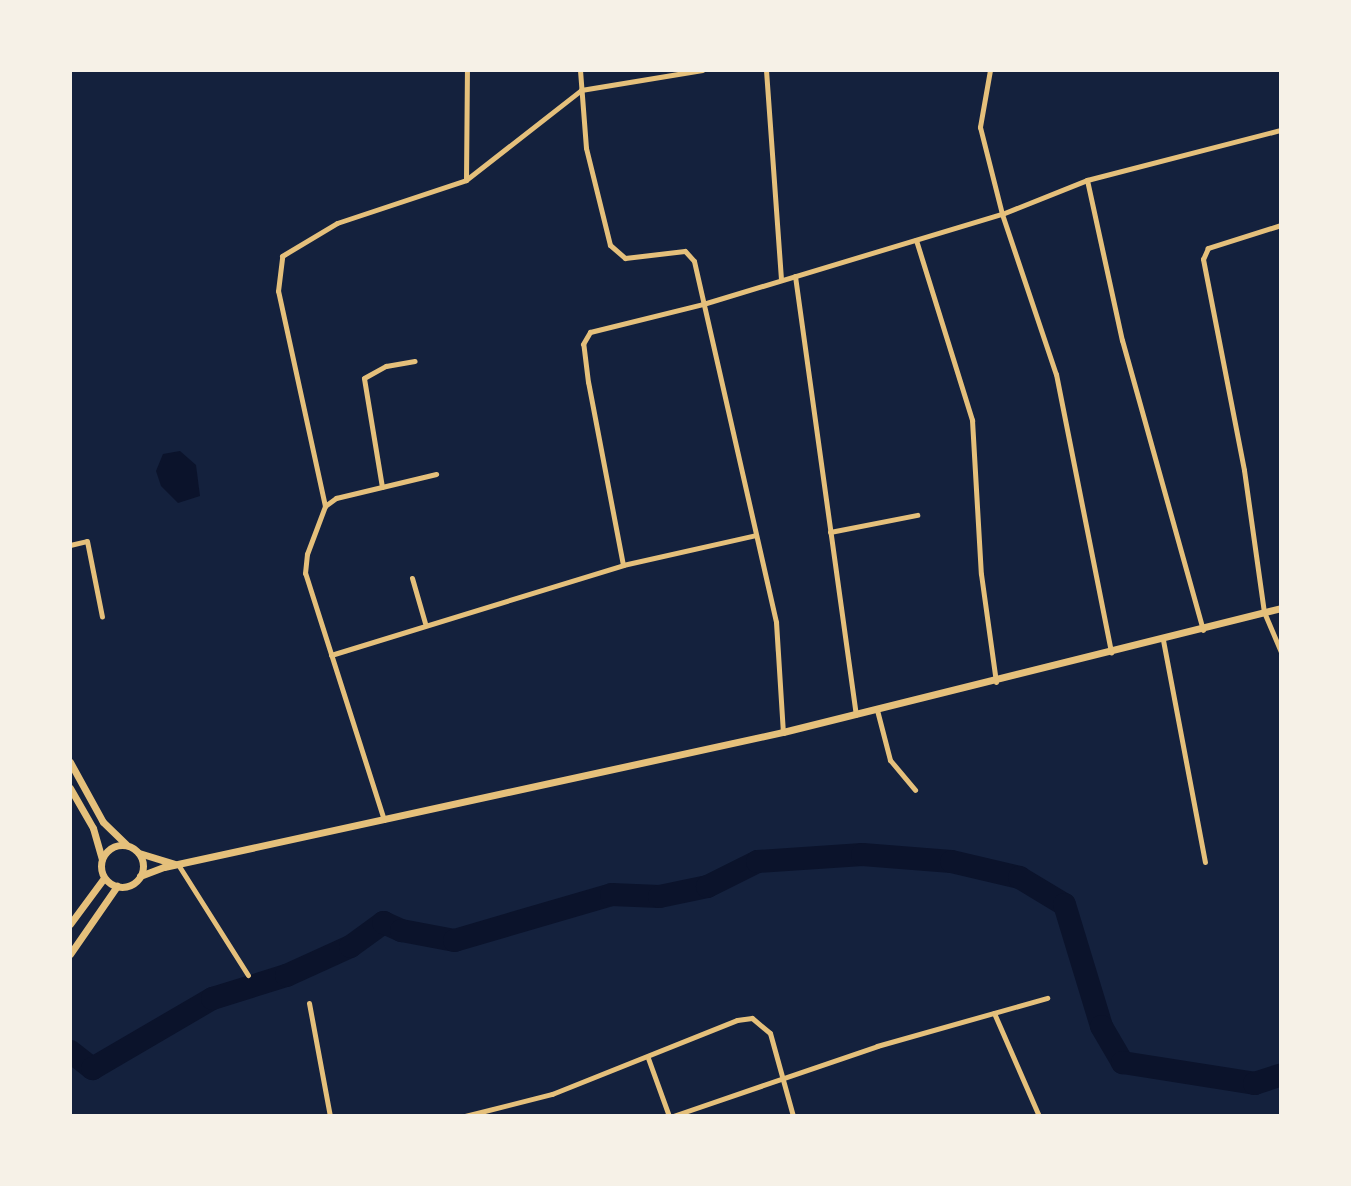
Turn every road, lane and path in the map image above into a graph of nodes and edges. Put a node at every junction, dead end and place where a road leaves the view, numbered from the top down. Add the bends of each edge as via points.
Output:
1 (467, 70) edge
2 (580, 70) edge
3 (702, 70) edge
4 (766, 70) edge
5 (990, 70) edge
6 (581, 90) junction
7 (1281, 130) edge
8 (466, 180) junction
9 (1087, 180) junction
10 (1002, 214) junction
11 (1281, 225) edge
12 (916, 240) junction
13 (794, 276) junction
14 (780, 279) junction
15 (703, 304) junction
16 (415, 360) dead end
17 (436, 474) dead end
18 (382, 487) junction
19 (325, 506) junction
20 (917, 515) dead end
21 (830, 532) junction
22 (756, 535) junction
23 (70, 545) edge
24 (623, 565) junction
25 (412, 578) dead end
26 (1281, 608) edge
27 (1264, 612) junction
28 (102, 617) dead end
29 (425, 624) junction
30 (1203, 630) junction
31 (1163, 640) junction
32 (1281, 652) edge
33 (1111, 653) junction
34 (331, 655) junction
35 (996, 682) junction
36 (877, 710) junction
37 (856, 715) junction
38 (783, 733) junction
39 (70, 762) edge
40 (70, 788) edge
41 (915, 790) dead end
42 (385, 822) junction
43 (128, 846) junction
44 (138, 852) junction
45 (102, 859) junction
46 (1205, 862) dead end
47 (179, 866) junction
48 (140, 876) junction
49 (104, 878) junction
50 (117, 886) junction
51 (70, 924) edge
52 (70, 954) edge
53 (248, 975) dead end
54 (1047, 998) dead end
55 (309, 1003) dead end
56 (993, 1013) junction
57 (648, 1058) junction
58 (782, 1078) junction
59 (330, 1116) edge
60 (465, 1116) edge
61 (671, 1116) edge
62 (793, 1116) edge
63 (1039, 1116) edge

1 - 8 street
2 - 6 street
3 - 6 street
4 - 14 street
5 - 10 street via 979,127
6 - 8 street
6 - 15 street via 586,148 610,245 625,258 685,251 694,261
7 - 9 street
8 - 19 street via 337,223 282,256 278,291
9 - 10 street
9 - 30 street via 1118,327
10 - 12 street
10 - 33 street via 1056,374
11 - 27 street via 1208,248 1203,259 1244,470
12 - 13 street
12 - 35 street via 972,420 981,574
13 - 14 street
13 - 21 street
14 - 15 street
15 - 22 street
15 - 24 street via 584,337 588,382
16 - 18 street via 386,366 364,378
17 - 18 street
18 - 19 street via 336,498
19 - 34 street via 307,554 305,573
20 - 21 street
21 - 37 street
22 - 24 street
22 - 38 street via 776,622
23 - 28 street via 87,541
24 - 29 street
25 - 29 street
26 - 27 street
27 - 30 street
27 - 32 street
29 - 34 street
30 - 31 street
31 - 33 street
31 - 46 street
33 - 35 street
34 - 42 street
35 - 36 street
36 - 37 street
36 - 41 street via 890,760
37 - 38 street
38 - 42 street
39 - 43 street via 103,821
40 - 45 street via 93,828
42 - 47 street
43 - 44 street
43 - 45 street via 109,849
44 - 47 street
44 - 48 street via 143,864
45 - 49 street
47 - 48 street
47 - 53 street
48 - 50 street via 130,885
49 - 50 street
49 - 51 street
50 - 52 street
54 - 56 street
55 - 59 street
56 - 58 street
56 - 63 street
57 - 58 street via 737,1020 752,1018 770,1033
57 - 60 street via 551,1094
57 - 61 street
58 - 61 street
58 - 62 street

